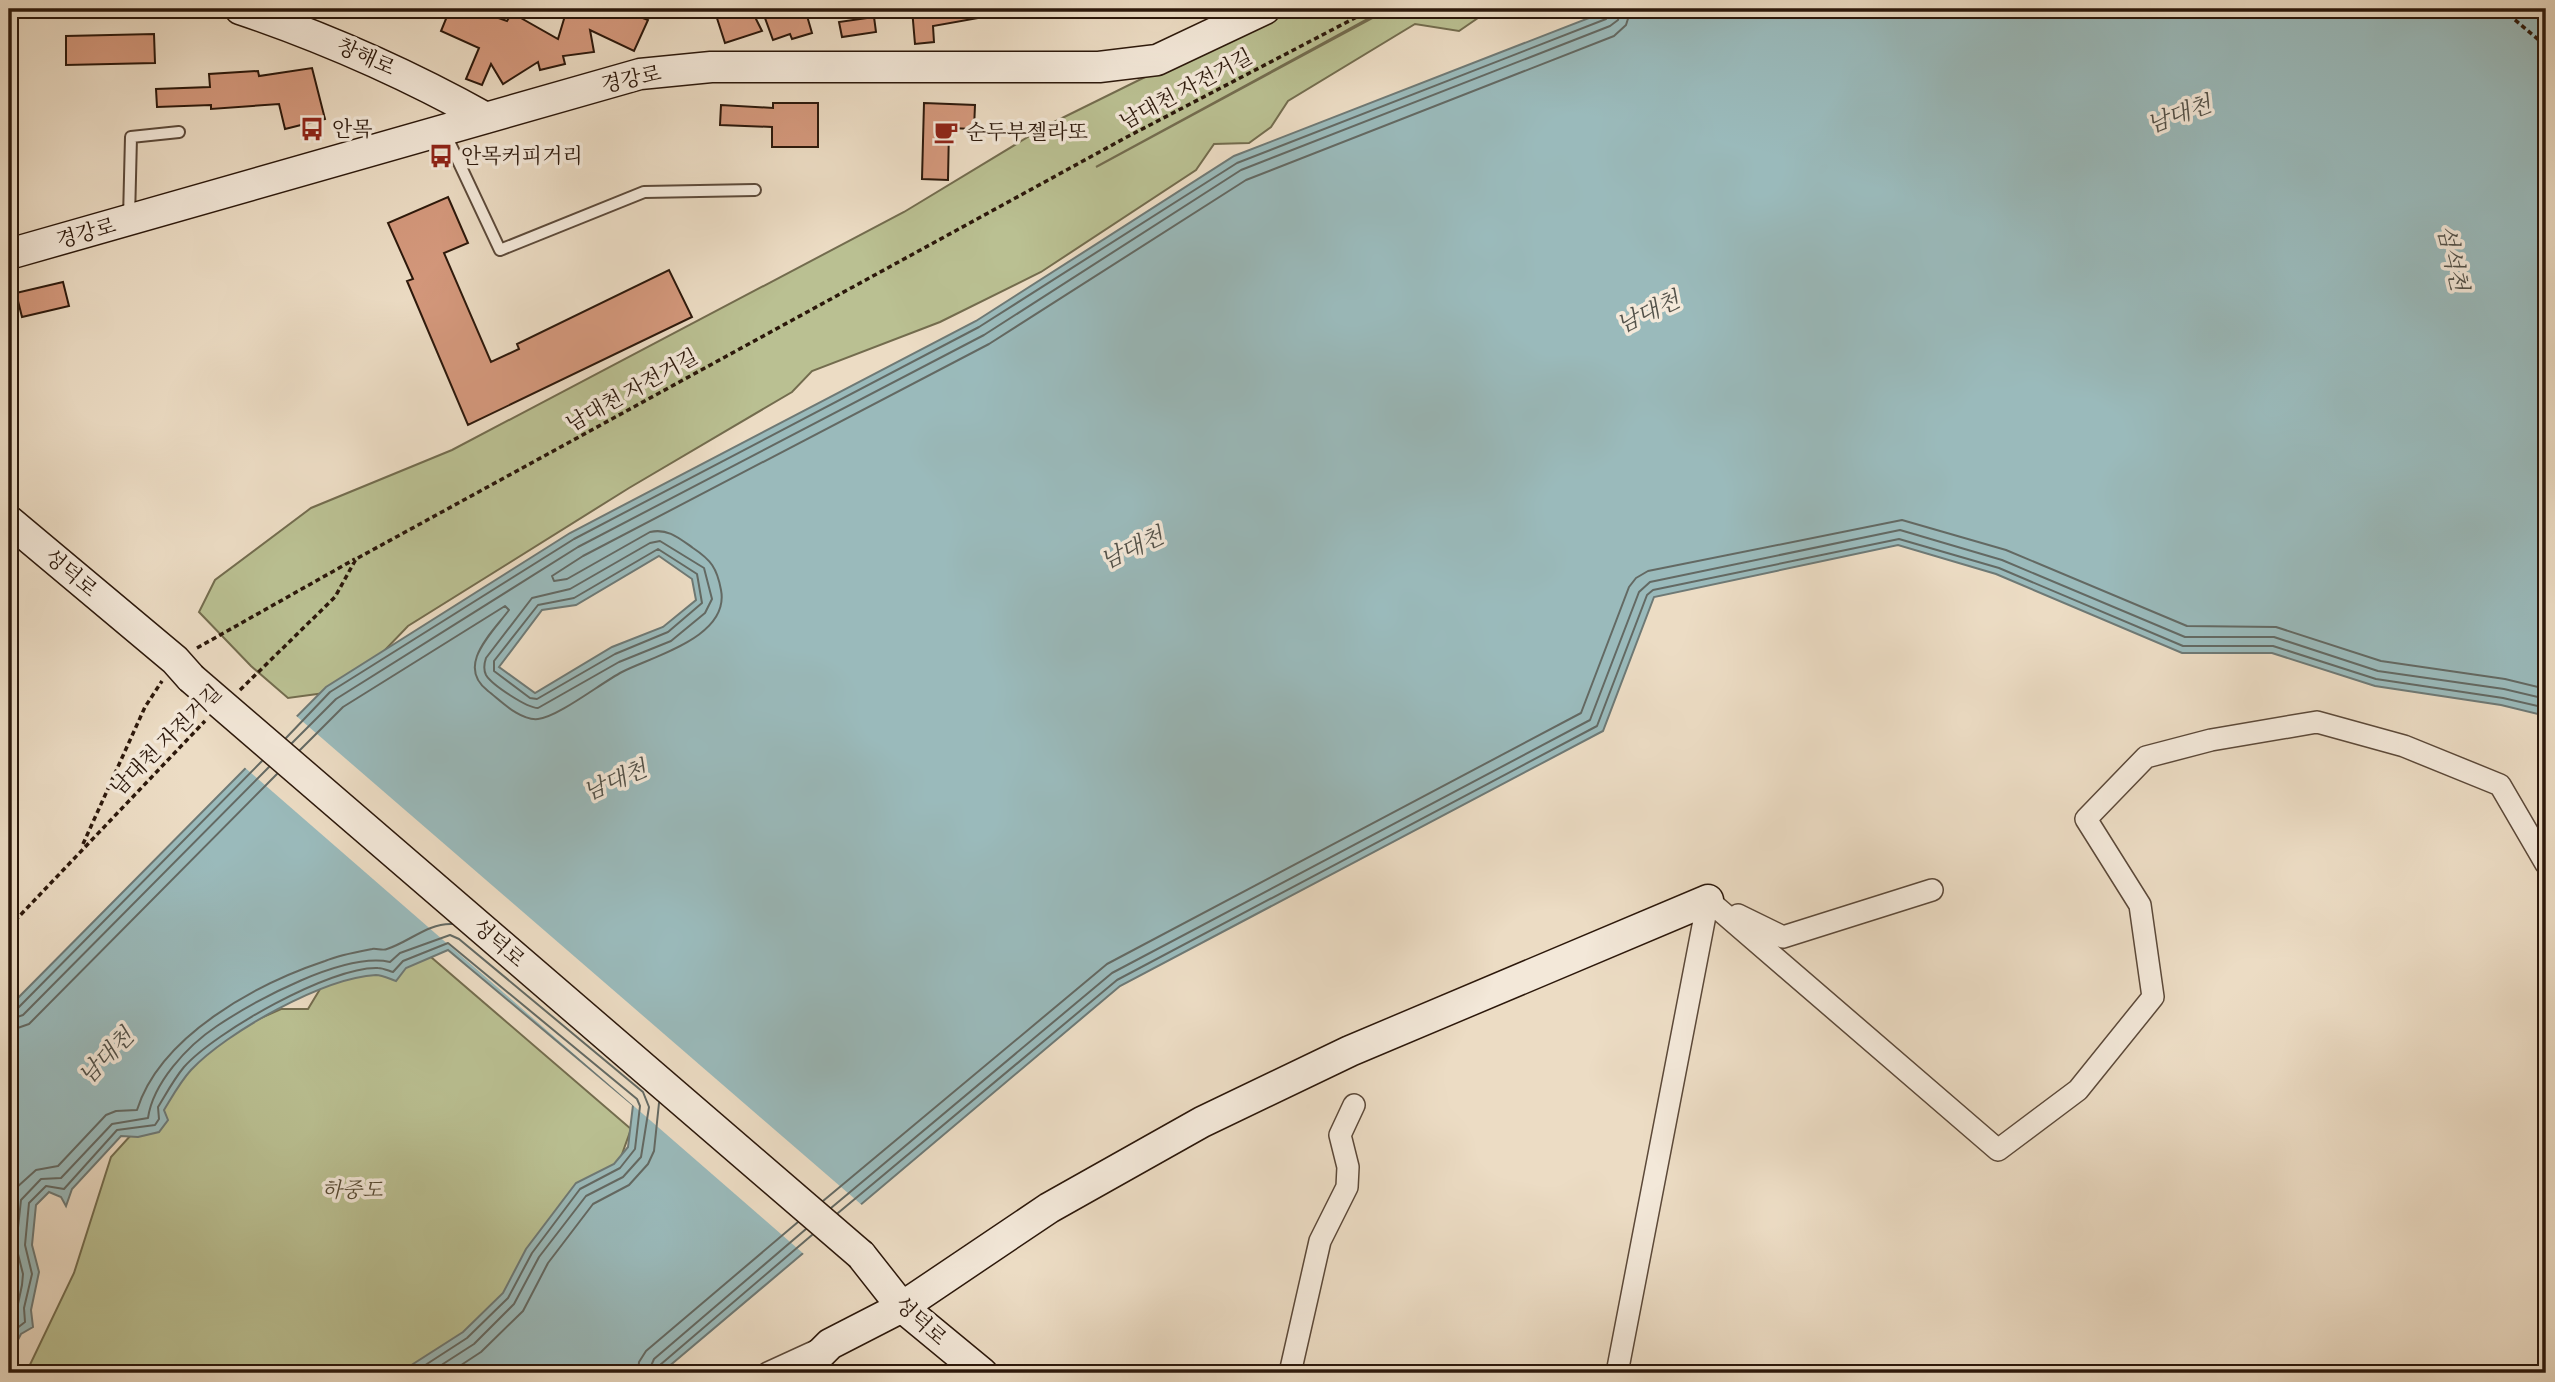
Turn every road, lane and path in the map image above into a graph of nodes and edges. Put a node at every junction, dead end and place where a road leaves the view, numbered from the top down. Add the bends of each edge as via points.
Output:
1 (240, 9) edge
2 (1265, 9) edge
3 (1372, 9) edge
4 (2502, 9) edge
5 (2546, 46) edge
6 (486, 118) junction
7 (444, 130) junction
8 (180, 132) dead end
9 (755, 190) dead end
10 (128, 220) junction
11 (9, 254) edge
12 (9, 521) edge
13 (239, 691) dead end
14 (211, 716) dead end
15 (2546, 864) edge
16 (1933, 890) dead end
17 (1708, 900) junction
18 (9, 928) edge
19 (1354, 1105) dead end
20 (902, 1307) junction
21 (830, 1344) junction
22 (768, 1373) edge
23 (801, 1373) edge
24 (982, 1373) edge
25 (1290, 1373) edge
26 (1617, 1373) edge

1 - 6 street, 창해로 via 412,78
2 - 6 street, 경강로 via 1157,60 1099,67 710,67 640,74
3 - 13 path, 남대천 자전거길 via 1125,138 356,559 335,597
4 - 5 path
6 - 7 street, 경강로
7 - 9 lane via 500,250 644,192
7 - 10 street, 경강로
8 - 10 lane via 131,137
10 - 11 street, 경강로
12 - 20 street, 성덕로, bridge via 861,1255
14 - 18 path, 남대천 자전거길
15 - 17 street via 2500,785 2404,746 2317,722 2211,740 2146,757 2085,819 2140,905 2153,997 2078,1090 1998,1150
16 - 17 street via 1783,937
17 - 20 street via 1350,1051 1202,1122 1049,1208
17 - 26 street
19 - 25 street via 1340,1135 1348,1167 1347,1187 1320,1241
20 - 21 street
20 - 24 street, 성덕로
21 - 22 street
21 - 23 street

